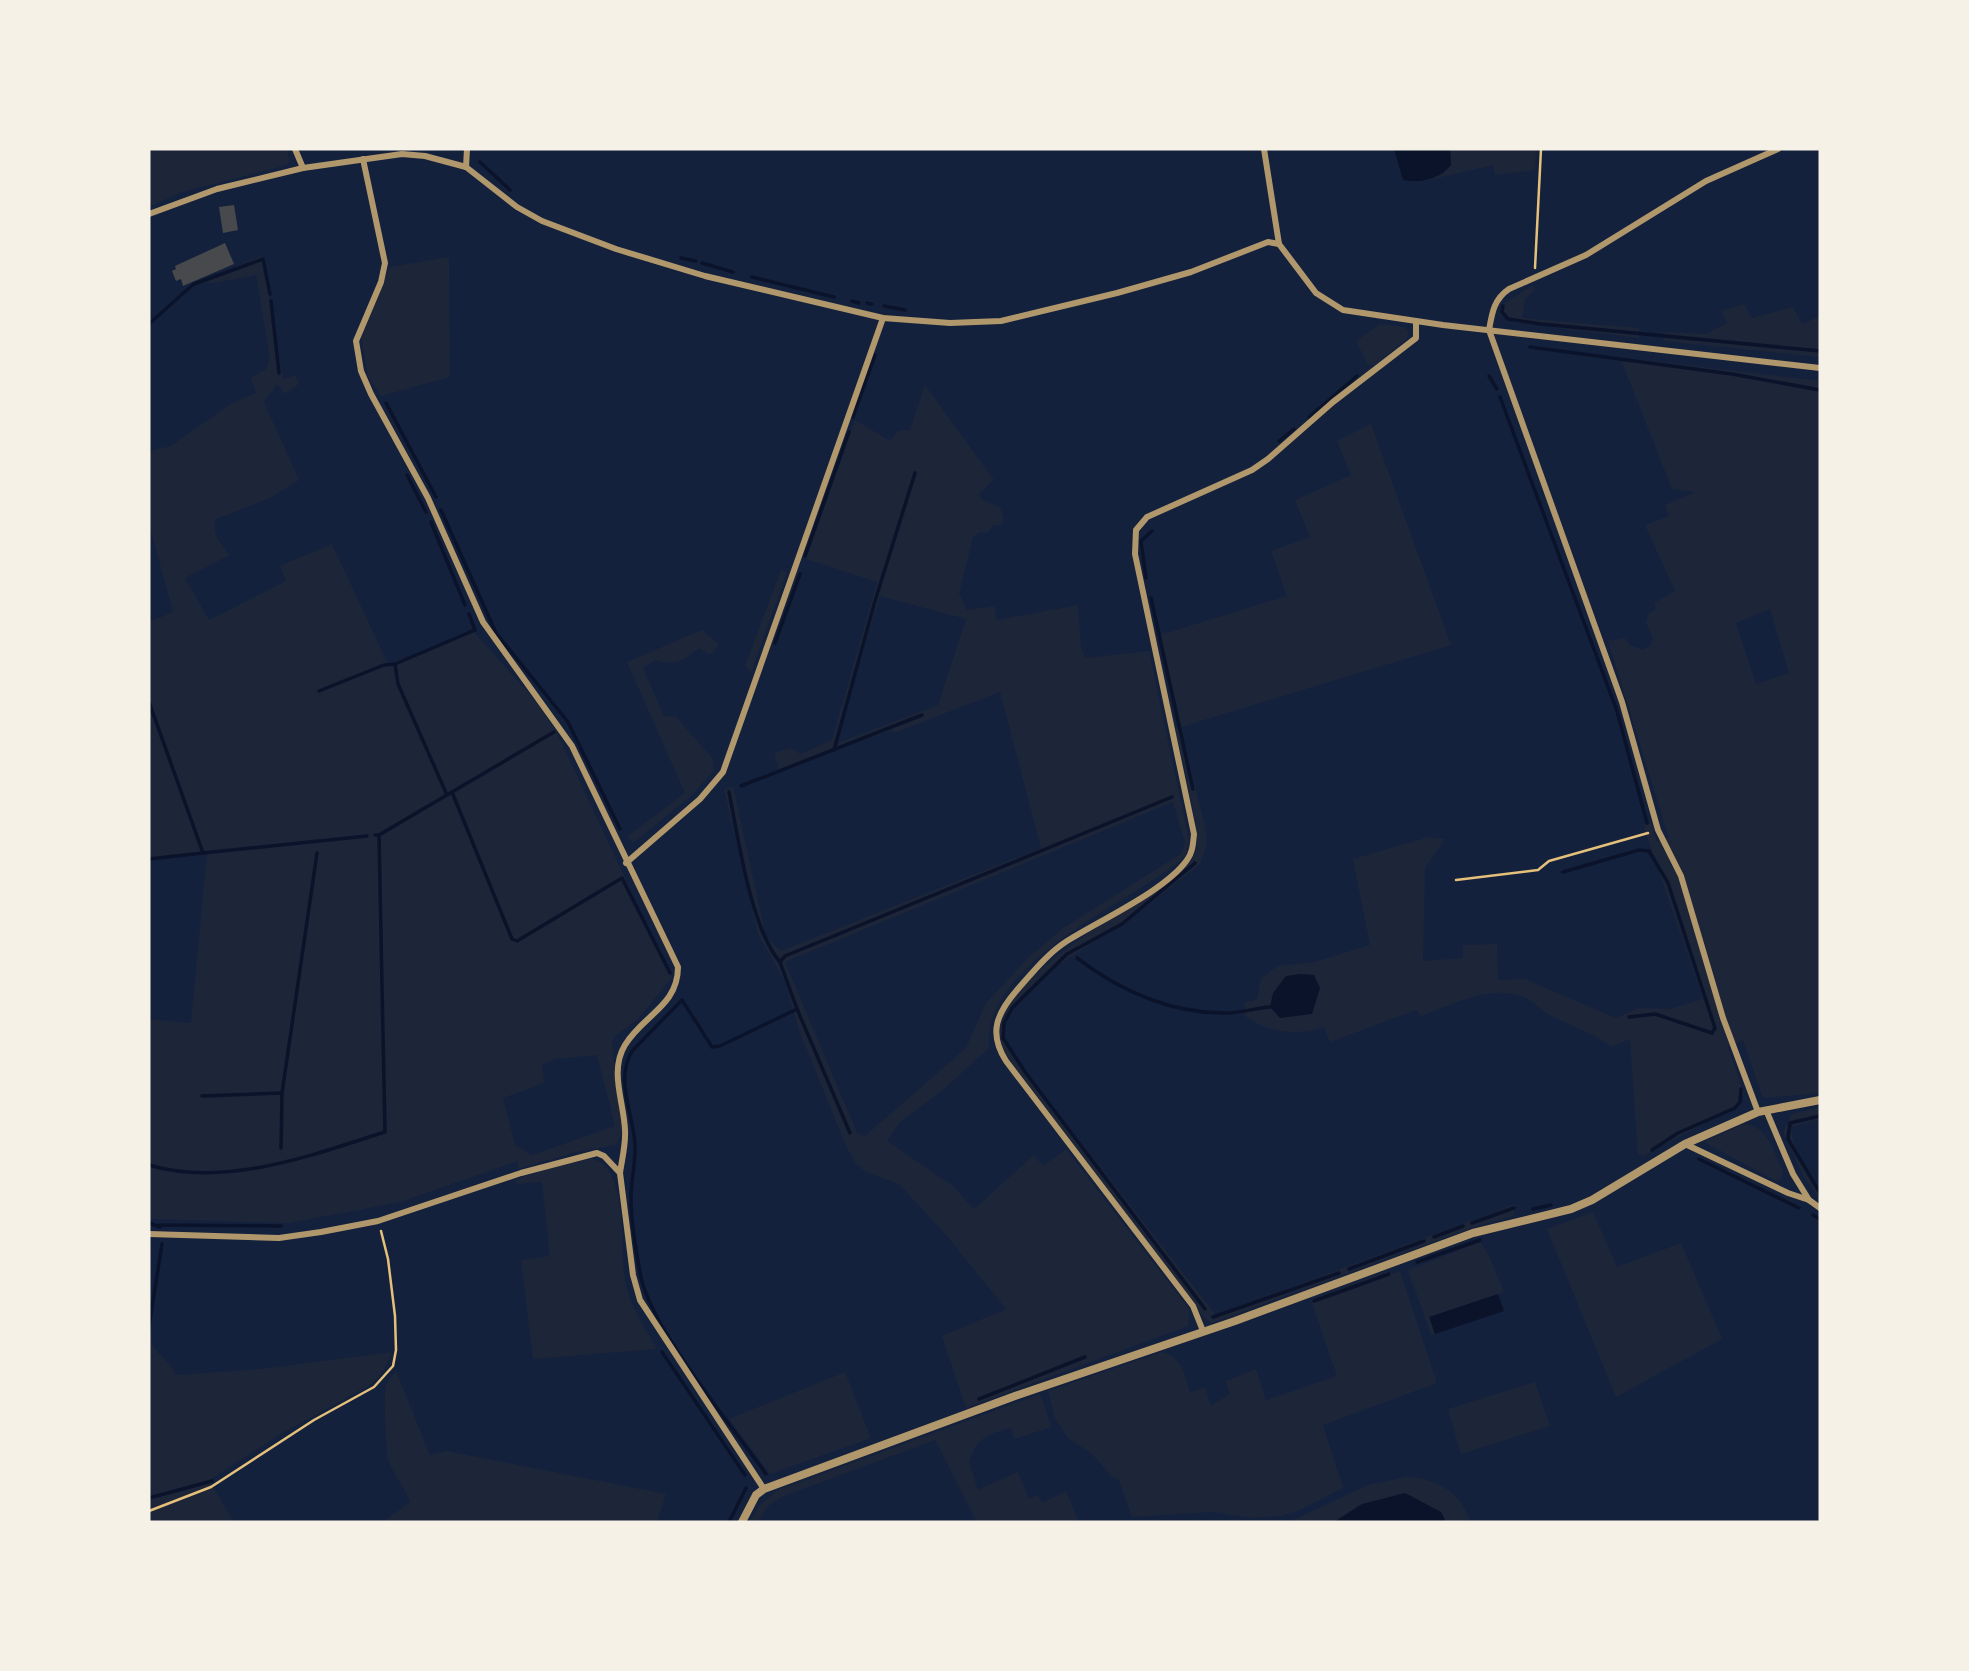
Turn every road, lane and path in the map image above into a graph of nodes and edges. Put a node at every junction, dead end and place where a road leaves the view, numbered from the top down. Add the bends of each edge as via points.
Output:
1 (295, 149) edge
2 (467, 149) edge
3 (1264, 149) edge
4 (1541, 149) edge
5 (1779, 149) edge
6 (363, 159) junction
7 (466, 167) junction
8 (303, 168) junction
9 (149, 214) edge
10 (1279, 244) junction
11 (1538, 276) junction
12 (883, 318) junction
13 (1416, 321) junction
14 (1489, 330) junction
15 (1820, 368) edge
16 (1650, 833) dead end
17 (626, 863) junction
18 (1456, 880) dead end
19 (1820, 1100) edge
20 (1762, 1111) junction
21 (1685, 1144) junction
22 (620, 1173) junction
23 (1810, 1200) junction
24 (1820, 1208) edge
25 (378, 1221) junction
26 (149, 1234) edge
27 (1203, 1331) junction
28 (764, 1489) junction
29 (149, 1511) edge
30 (742, 1522) edge

1 - 8 street
2 - 7 street
3 - 10 street
4 - 11 path
5 - 11 street via 1716,176 1620,236
6 - 7 street via 402,154
6 - 8 street
6 - 17 street via 385,263 356,341 361,370 428,498 483,622 572,746
7 - 12 street via 517,206 567,233 705,276
8 - 9 street via 212,191
10 - 12 street via 1268,242 1179,276 1001,321
10 - 13 street via 1327,302 1343,310
11 - 14 street via 1500,295
12 - 17 street via 723,772 700,799
13 - 14 street
13 - 27 street via 1416,338 1411,344 1373,370 1268,459 1147,517 1137,528 1135,554 1194,834 1193,848 1177,871 1056,950 1006,1002 996,1025 995,1036 1006,1061 1193,1306
14 - 15 street
14 - 20 street via 1622,702 1658,831 1681,876 1724,1018
16 - 18 path via 1549,861 1538,870
17 - 22 street via 666,939 678,977 669,1000 634,1035 620,1057 617,1073 625,1130
19 - 20 street
20 - 21 street
20 - 23 street
21 - 23 street
21 - 27 street via 1571,1209 1473,1233
22 - 25 street via 597,1153
22 - 28 street via 640,1300
23 - 24 street
25 - 26 street via 279,1238
25 - 29 path via 395,1316 393,1366 374,1387 211,1487
27 - 28 street
28 - 30 street

